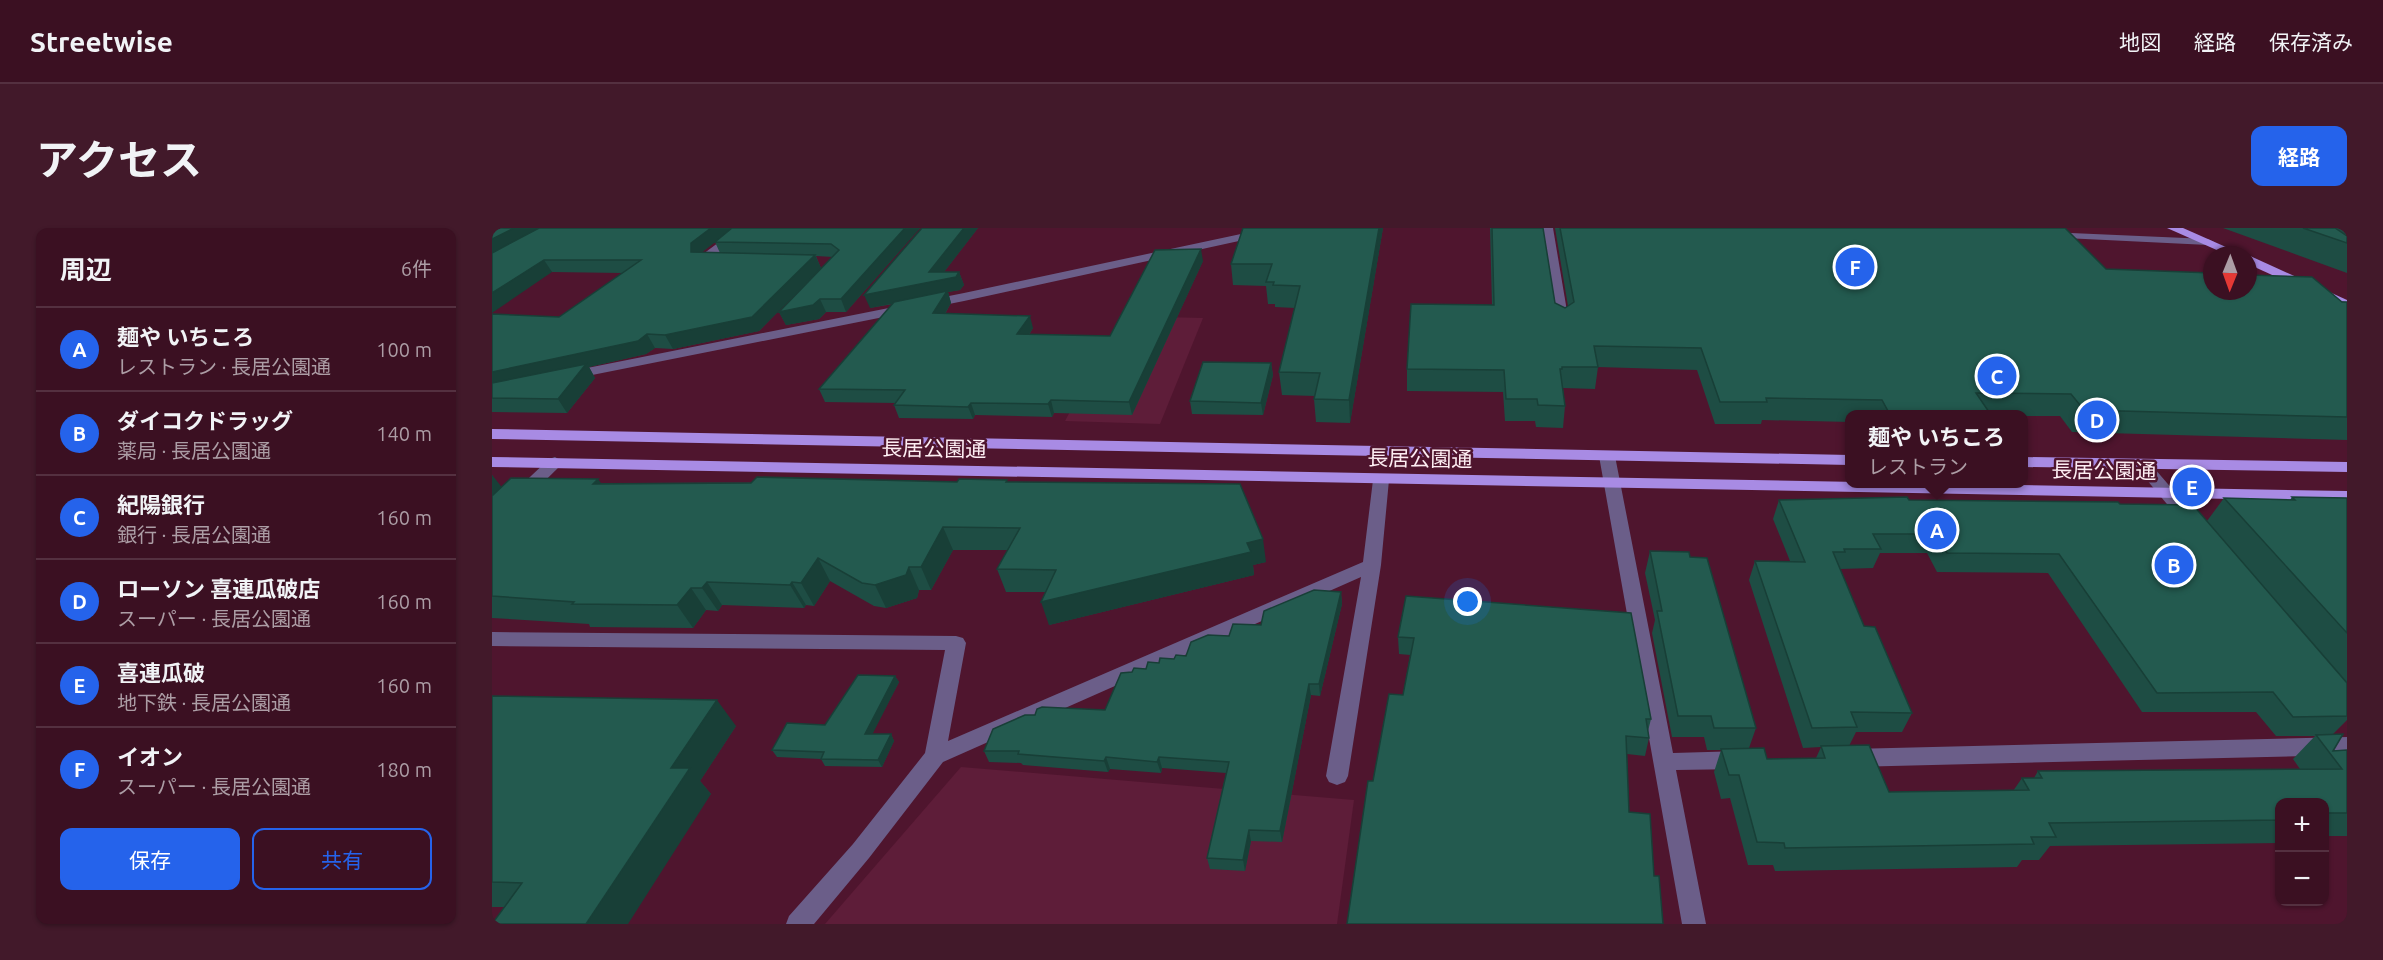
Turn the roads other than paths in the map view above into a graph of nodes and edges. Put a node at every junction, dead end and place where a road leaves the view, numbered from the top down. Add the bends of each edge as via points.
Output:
1 (745, 228) edge
2 (1285, 228) edge
3 (1547, 228) edge
4 (2173, 228) edge
5 (2038, 235) edge
6 (2208, 242) junction
7 (2217, 246) edge
8 (725, 261) edge
9 (2257, 263) edge
10 (866, 301) edge
11 (2347, 305) edge
12 (780, 320) edge
13 (850, 320) junction
14 (1562, 323) edge
15 (764, 337) junction
16 (554, 379) edge
17 (492, 434) edge
18 (1607, 456) junction
19 (1845, 460) edge
20 (492, 462) edge
21 (555, 462) junction
22 (2028, 462) edge
23 (2142, 464) junction
24 (2347, 467) edge
25 (1382, 480) junction
26 (1611, 484) junction
27 (1845, 488) edge
28 (1858, 488) edge
29 (2167, 493) junction
30 (2347, 496) edge
31 (492, 523) edge
32 (2208, 542) edge
33 (1372, 565) junction
34 (492, 639) edge
35 (2347, 747) edge
36 (935, 756) junction
37 (1832, 758) edge
38 (1760, 760) edge
39 (1664, 762) junction
40 (1338, 776) dead end
41 (798, 924) edge
42 (1694, 924) edge

1 - 8 street via 703,260
2 - 13 street
3 - 14 street
4 - 6 main road
5 - 6 street
6 - 7 main road
9 - 11 main road
10 - 13 street
12 - 15 street
13 - 15 street
15 - 16 street
17 - 18 main road, 長居公園通
18 - 19 main road, 長居公園通
18 - 26 street
20 - 21 main road, 長居公園通
21 - 25 main road, 長居公園通
21 - 31 street
22 - 23 main road, 長居公園通
23 - 24 main road, 長居公園通
23 - 29 street
25 - 26 main road, 長居公園通
25 - 33 street
26 - 27 main road, 長居公園通
26 - 39 street
28 - 29 main road, 長居公園通
29 - 30 main road, 長居公園通
29 - 32 street
33 - 36 street
33 - 40 street
34 - 36 street via 956,643
35 - 37 street
36 - 41 street
38 - 39 street
39 - 42 street

